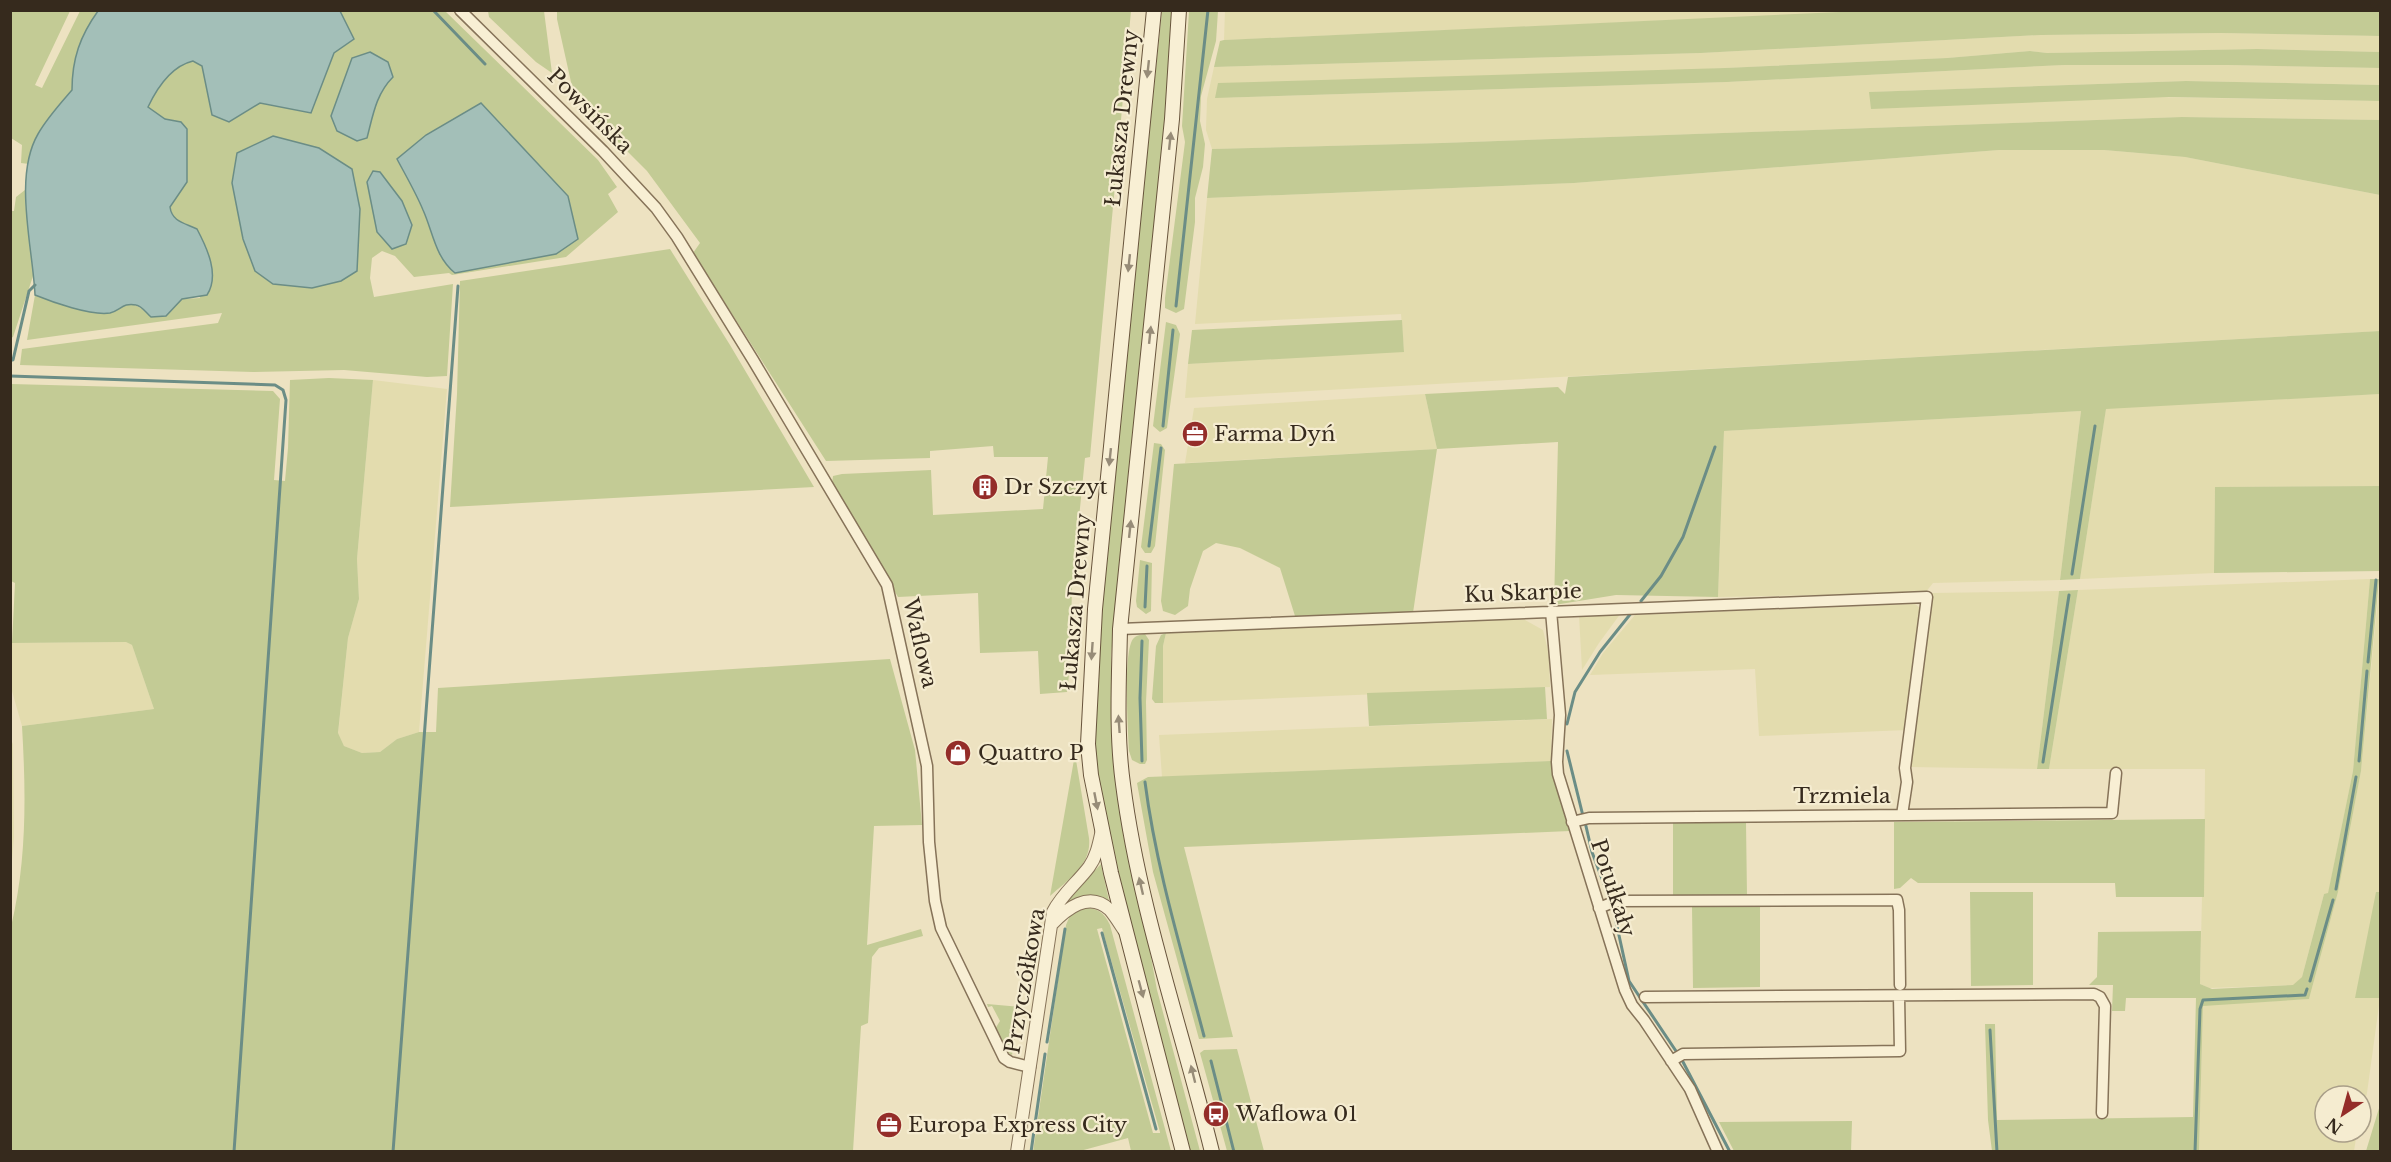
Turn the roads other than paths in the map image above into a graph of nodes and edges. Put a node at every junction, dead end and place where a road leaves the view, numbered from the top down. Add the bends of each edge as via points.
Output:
1 (460, 10) edge
2 (1154, 10) edge
3 (1179, 10) edge
4 (684, 248) joint
5 (1551, 611) junction
6 (1120, 629) junction
7 (2116, 772) dead end
8 (1902, 815) junction
9 (1580, 820) junction
10 (1102, 830) junction
11 (1607, 905) junction
12 (1050, 925) junction
13 (1126, 932) junction
14 (1900, 991) junction
15 (1645, 997) dead end
16 (1676, 1058) junction
17 (1030, 1067) junction
18 (2102, 1113) dead end
19 (1017, 1152) edge
20 (1184, 1152) edge
21 (1212, 1152) edge
22 (1718, 1152) edge

1 - 4 street, Powsińska via 635,184
2 -> 10 main road, Łukasza Drewny via 1092,655 1088,759
6 -> 3 main road via 1172,118
4 - 17 street, Waflowa via 887,585 927,766 929,842 941,928 1004,1058
5 - 6 street, Ku Skarpie
5 - 8 street, Ku Skarpie via 1927,597
5 - 9 street, Potułkały via 1560,715 1557,762
21 -> 6 main road via 1140,884 1130,830 1118,713
7 - 8 street, Trzmiela via 2112,813
8 - 9 street, Trzmiela
9 - 11 street, Potułkały
10 - 12 street, Przyczółkowa via 1090,865 1060,899
10 - 13 main road, Łukasza Drewny
11 - 14 street via 1897,900
11 - 16 street, Potułkały via 1625,990 1632,1005
12 - 13 street via 1074,904 1086,901 1109,909
12 - 17 street, Przyczółkowa
13 -> 20 main road, Łukasza Drewny
14 - 15 street
14 - 16 street via 1900,1051
14 - 18 street via 2091,994 2100,998 2105,1006
16 - 22 street, Potułkały
17 - 19 street, Przyczółkowa

